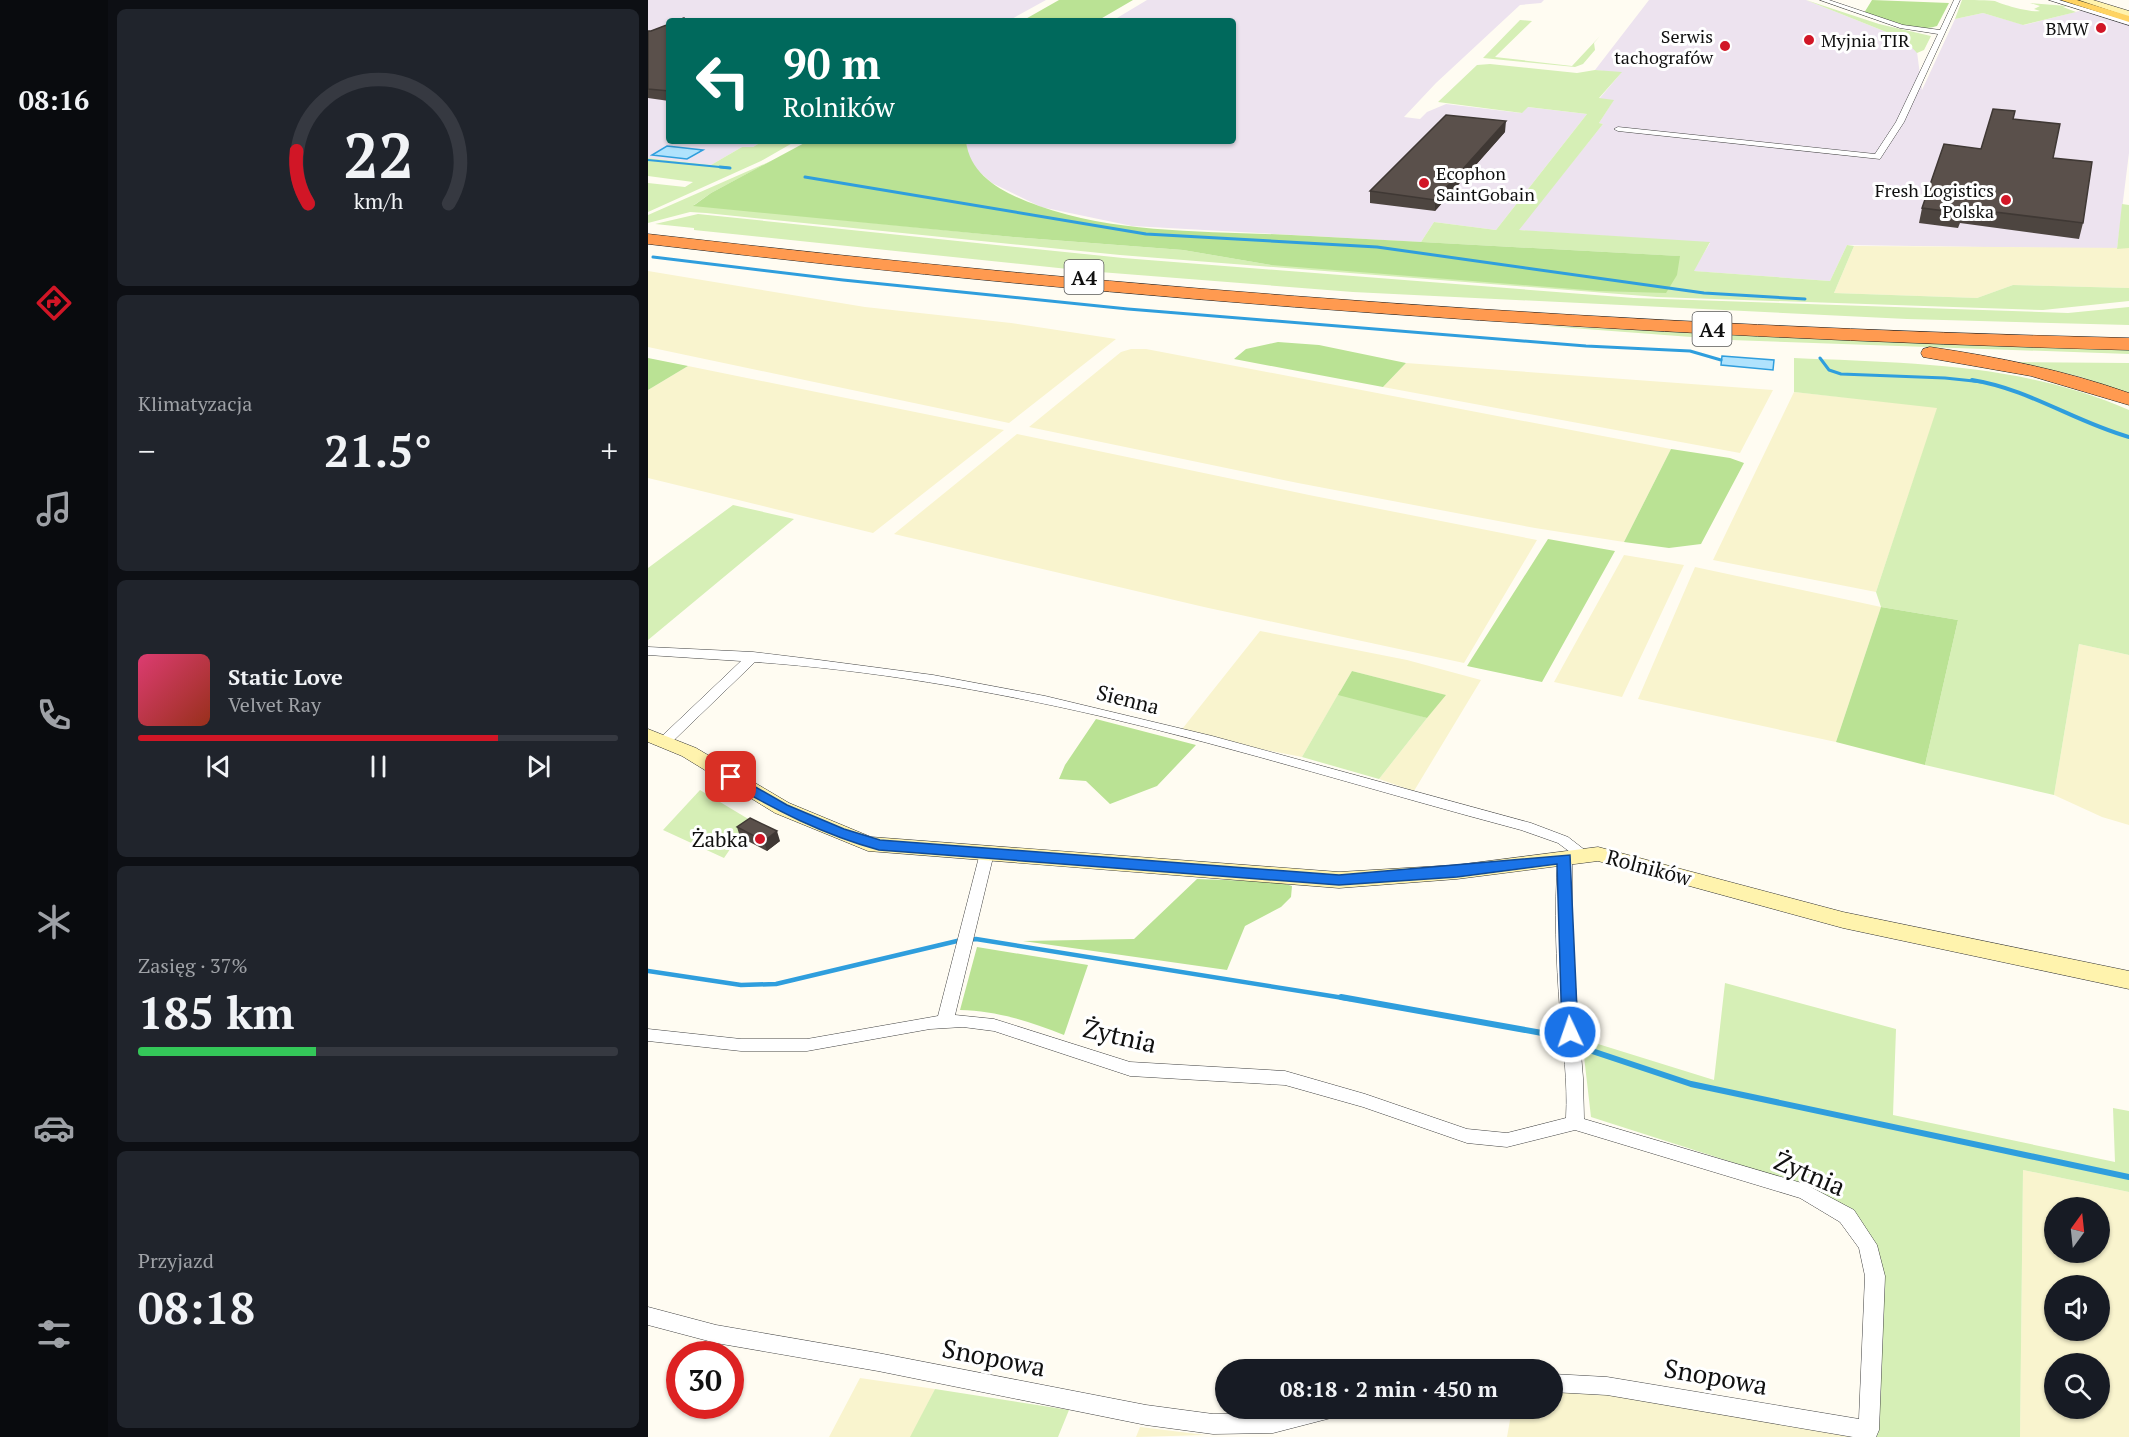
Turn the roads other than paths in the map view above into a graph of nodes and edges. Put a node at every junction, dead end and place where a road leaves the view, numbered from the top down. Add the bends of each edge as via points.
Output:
1 (1823, 0) edge
2 (1957, 0) edge
3 (2052, 0) edge
4 (2066, 0) edge
5 (2085, 0) edge
6 (2095, 0) edge
7 (2113, 0) edge
8 (2129, 5) edge
9 (2129, 17) edge
10 (1940, 32) junction
11 (1618, 129) dead end
12 (652, 237) edge
13 (1296, 304) junction
14 (1936, 330) junction
15 (2129, 330) edge
16 (2129, 335) edge
17 (2129, 344) edge
18 (1918, 351) junction
19 (2129, 357) edge
20 (2129, 399) edge
21 (648, 651) edge
22 (746, 656) junction
23 (657, 737) edge
24 (1570, 850) junction
25 (987, 853) junction
26 (2129, 980) edge
27 (945, 1022) junction
28 (648, 1035) edge
29 (1575, 1124) junction
30 (648, 1316) edge
31 (1563, 1384) edge
32 (1288, 1419) edge
33 (1869, 1430) joint

1 - 10 street via 1902,27
2 - 10 street
3 - 9 street
4 - 9 main road
5 - 9 street
6 - 9 street
7 - 8 main road
10 - 11 street via 1900,122 1877,157
12 - 13 highway, A4 via 959,274
12 - 14 highway, A4 via 682,235 990,268 1320,297
13 - 17 highway, A4 via 1689,328
13 - 18 highway via 1361,314 1616,336
14 - 15 highway
14 - 16 highway, A4
18 - 19 highway
18 - 20 highway via 2055,375
21 - 22 street, Sienna
22 - 23 street
22 - 24 street, Sienna via 969,685 1101,712 1526,826
23 - 25 street, Rolników via 782,808 868,844
24 - 25 street, Rolników via 1448,873 1339,880
24 - 26 street, Rolników via 1614,856 1843,920
24 - 29 street via 1569,1008 1577,1090
25 - 27 street
27 - 28 street, Żytnia via 807,1045 741,1045
27 - 29 street, Żytnia via 994,1025 1130,1069 1285,1078 1467,1136 1507,1140
29 - 33 street, Żytnia via 1805,1192 1847,1216 1868,1245 1875,1276
30 - 32 street, Snopowa via 716,1334 1180,1420 1213,1424
31 - 33 street, Snopowa via 1606,1386

